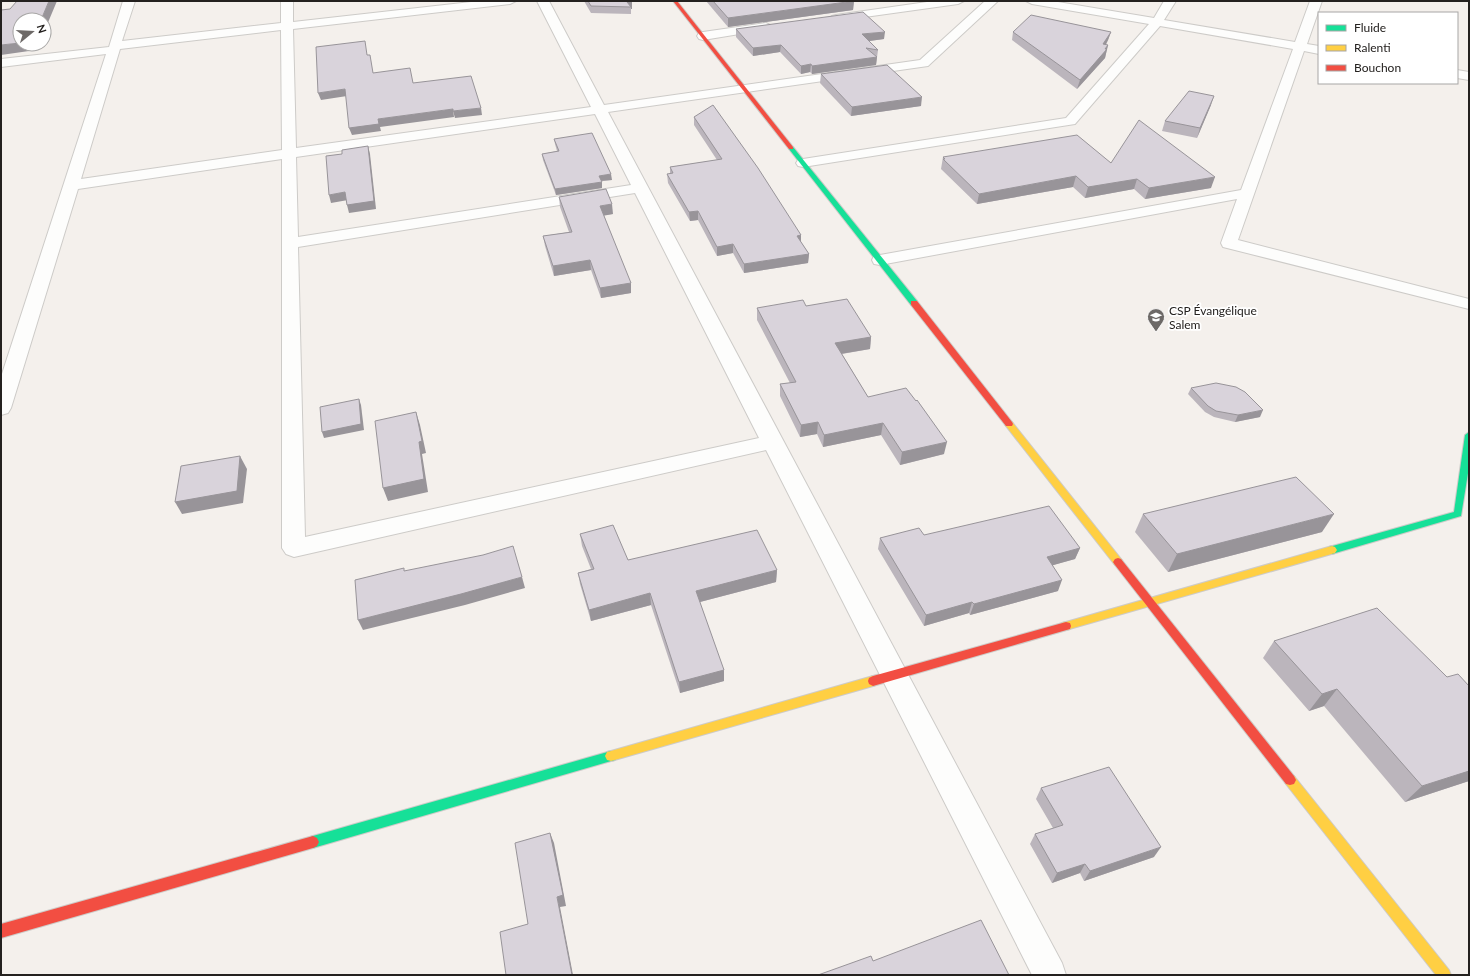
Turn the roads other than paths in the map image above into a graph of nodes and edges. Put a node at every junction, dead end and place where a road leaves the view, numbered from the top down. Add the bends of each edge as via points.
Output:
1 (129, 1) edge
2 (287, 1) edge
3 (510, 1) edge
4 (543, 1) edge
5 (675, 1) edge
6 (958, 1) edge
7 (992, 1) edge
8 (1032, 1) edge
9 (1170, 1) edge
10 (1316, 1) edge
11 (826, 19) edge
12 (1156, 22) junction
13 (780, 25) edge
14 (288, 26) junction
15 (703, 36) junction
16 (1300, 47) junction
17 (114, 48) junction
18 (1318, 50) edge
19 (1, 62) edge
20 (1458, 74) edge
21 (1469, 76) edge
22 (744, 88) junction
23 (599, 109) junction
24 (289, 154) junction
25 (803, 162) junction
26 (71, 185) junction
27 (640, 188) junction
28 (1247, 193) junction
29 (290, 244) junction
30 (880, 260) junction
31 (1469, 304) edge
32 (1, 408) edge
33 (1469, 435) edge
34 (772, 442) junction
35 (1150, 602) junction
36 (894, 675) junction
37 (1, 931) edge
38 (1050, 975) edge
39 (1444, 975) edge

1 - 17 street
2 - 14 street
3 - 14 street
4 - 23 street
5 - 15 street
6 - 11 street
7 - 22 street via 924,62
8 - 12 street
9 - 12 street
10 - 16 street
12 - 16 street
12 - 25 street via 1070,121
13 - 15 street
14 - 17 street
14 - 24 street
15 - 22 street
16 - 18 street
16 - 28 street
17 - 19 street
17 - 26 street
20 - 21 street
22 - 23 street
22 - 25 street
23 - 24 street
23 - 27 street
24 - 26 street
24 - 29 street
25 - 30 street
26 - 32 street
27 - 29 street
27 - 34 street
28 - 30 street
28 - 31 street via 1229,243
29 - 34 street via 294,548
30 - 35 street
33 - 35 street via 1458,514
34 - 36 street
35 - 36 street
35 - 39 street
36 - 37 street
36 - 38 street

